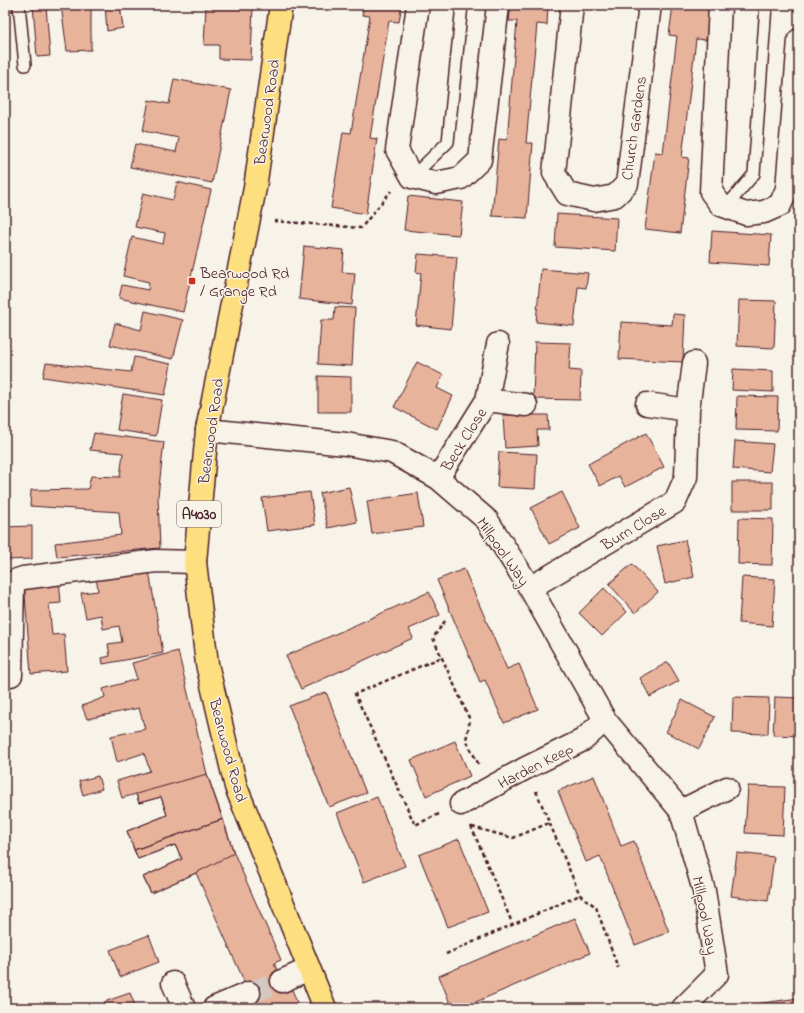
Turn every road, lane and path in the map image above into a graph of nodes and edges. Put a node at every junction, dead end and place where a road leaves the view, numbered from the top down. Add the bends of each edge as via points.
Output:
1 (19, 5) edge
2 (281, 5) edge
3 (418, 5) edge
4 (462, 5) edge
5 (498, 5) edge
6 (572, 5) edge
7 (650, 5) edge
8 (720, 5) edge
9 (766, 5) edge
10 (799, 40) edge
11 (25, 65) dead end
12 (410, 174) junction
13 (726, 207) junction
14 (249, 219) junction
15 (498, 344) dead end
16 (694, 363) dead end
17 (488, 400) junction
18 (647, 404) dead end
19 (526, 405) dead end
20 (688, 410) junction
21 (207, 430) junction
22 (438, 478) junction
23 (195, 562) junction
24 (530, 588) junction
25 (445, 621) dead end
26 (442, 657) junction
27 (11, 676) dead end
28 (605, 720) junction
29 (526, 768) junction
30 (491, 788) junction
31 (727, 788) dead end
32 (462, 804) junction
33 (681, 810) junction
34 (549, 823) junction
35 (471, 827) junction
36 (580, 895) junction
37 (513, 924) junction
38 (446, 954) dead end
39 (618, 968) dead end
40 (309, 969) junction
41 (282, 981) tunnel mouth
42 (173, 983) dead end
43 (249, 993) tunnel mouth
44 (184, 1008) edge
45 (214, 1008) edge
46 (325, 1008) edge
47 (683, 1008) edge

1 - 11 lane
2 - 14 main road, Bearwood Road / A4030
3 - 12 street via 397,150
4 - 12 lane via 448,142
5 - 12 street via 480,160 461,178 436,184
6 - 7 street, Church Gardens via 554,174 567,194 594,200 615,196 627,184
8 - 13 street via 711,192 721,205
9 - 13 lane via 754,174
10 - 13 street via 788,189 780,205 764,212 746,214
12 - 14 path via 361,228
14 - 21 main road, Bearwood Road / A4030
15 - 17 street, Beck Close
16 - 20 street, Burn Close
17 - 19 street, Beck Close
17 - 22 street, Beck Close
18 - 20 street
20 - 24 street, Burn Close via 686,477 675,502
21 - 22 street, Millpool Way via 346,444 392,452
21 - 23 main road, Bearwood Road / A4030
22 - 24 street, Millpool Way via 487,520
23 - 27 street via 156,561 17,580 13,584
23 - 40 main road, Bearwood Road / A4030 via 207,664 236,787
24 - 28 street, Millpool Way
25 - 26 path via 433,638
26 - 30 path via 470,720 466,740
26 - 32 path via 355,694 416,825
28 - 29 street, Harden Keep via 582,740
28 - 33 street, Millpool Way
29 - 30 street, Harden Keep
29 - 34 path
30 - 32 street, Harden Keep
31 - 33 street
32 - 35 path
33 - 47 street, Millpool Way via 704,891 717,974
34 - 35 path via 513,838
34 - 36 path
35 - 37 path
36 - 37 path
36 - 39 path via 596,907
37 - 38 path
40 - 41 street
40 - 46 main road, Bearwood Road / A4030
42 - 44 street
43 - 45 street

